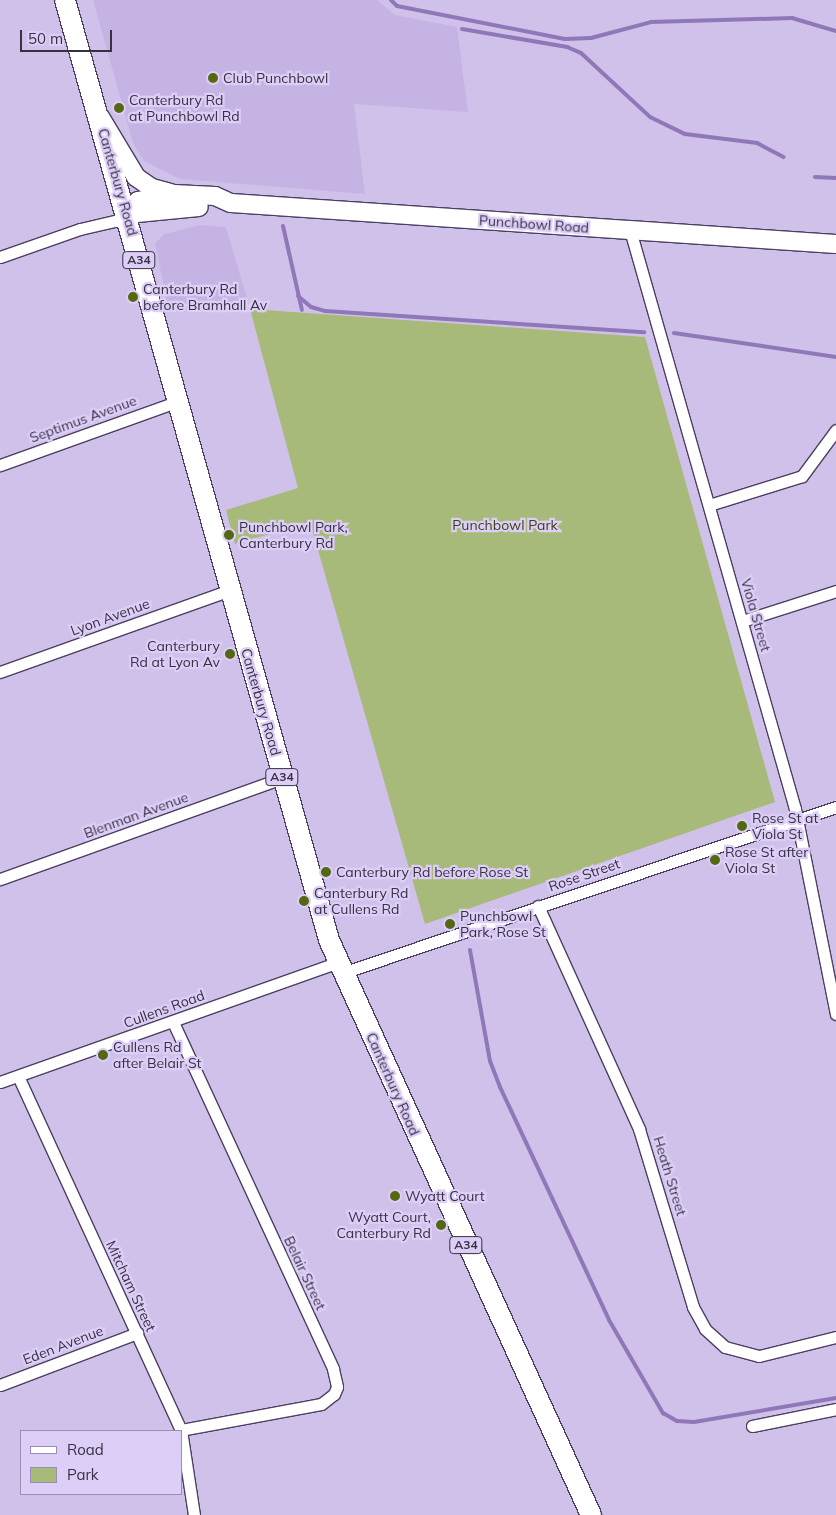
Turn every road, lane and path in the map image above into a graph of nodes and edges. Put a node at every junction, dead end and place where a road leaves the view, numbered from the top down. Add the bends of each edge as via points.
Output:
1 (65, 0) edge
2 (99, 117) junction
3 (174, 194) junction
4 (231, 203) junction
5 (127, 214) junction
6 (630, 230) junction
7 (836, 244) edge
8 (0, 257) edge
9 (176, 402) junction
10 (836, 430) edge
11 (0, 465) edge
12 (709, 505) junction
13 (230, 590) junction
14 (836, 591) edge
15 (742, 620) junction
16 (0, 672) edge
17 (282, 778) junction
18 (836, 807) edge
19 (798, 820) junction
20 (0, 879) edge
21 (538, 906) junction
22 (340, 968) junction
23 (836, 1014) edge
24 (173, 1022) junction
25 (18, 1076) junction
26 (0, 1082) edge
27 (137, 1333) junction
28 (836, 1337) edge
29 (0, 1384) edge
30 (836, 1409) edge
31 (752, 1426) dead end
32 (181, 1430) joint
33 (182, 1437) edge
34 (194, 1515) edge
35 (591, 1515) edge

1 - 2 highway, Canterbury Road / A34
2 - 3 main road via 136,177 152,188
2 - 5 highway, Canterbury Road / A34
3 - 4 main road, Punchbowl Road via 215,196
3 - 5 main road, Punchbowl Road via 138,201
4 - 5 main road, Punchbowl Road via 219,208 181,206
4 - 6 main road, Punchbowl Road
5 - 8 street via 109,224 80,229
5 - 9 highway, Canterbury Road / A34
6 - 7 main road, Punchbowl Road
6 - 12 street, Viola Street
9 - 11 street, Septimus Avenue
9 - 13 highway, Canterbury Road / A34
10 - 12 street via 802,476
12 - 15 street, Viola Street
13 - 16 street, Lyon Avenue
13 - 17 highway, Canterbury Road / A34
14 - 15 street
15 - 19 street, Viola Street
17 - 20 street, Blenman Avenue
17 - 22 highway, Canterbury Road / A34
18 - 19 street, Rose Street
19 - 21 street, Rose Street
19 - 23 street, Viola Street
21 - 22 street, Rose Street
21 - 28 street, Heath Street via 636,1122 693,1307 704,1329 725,1347 759,1356
22 - 24 street, Cullens Road
22 - 35 highway, Canterbury Road / A34
24 - 25 street, Cullens Road
24 - 32 street, Belair Street via 333,1369 336,1387 321,1404
25 - 26 street, Cullens Road
25 - 27 street, Mitcham Street
27 - 29 street, Eden Avenue
27 - 32 street, Mitcham Street
30 - 31 street
33 - 34 street, Mitcham Street

